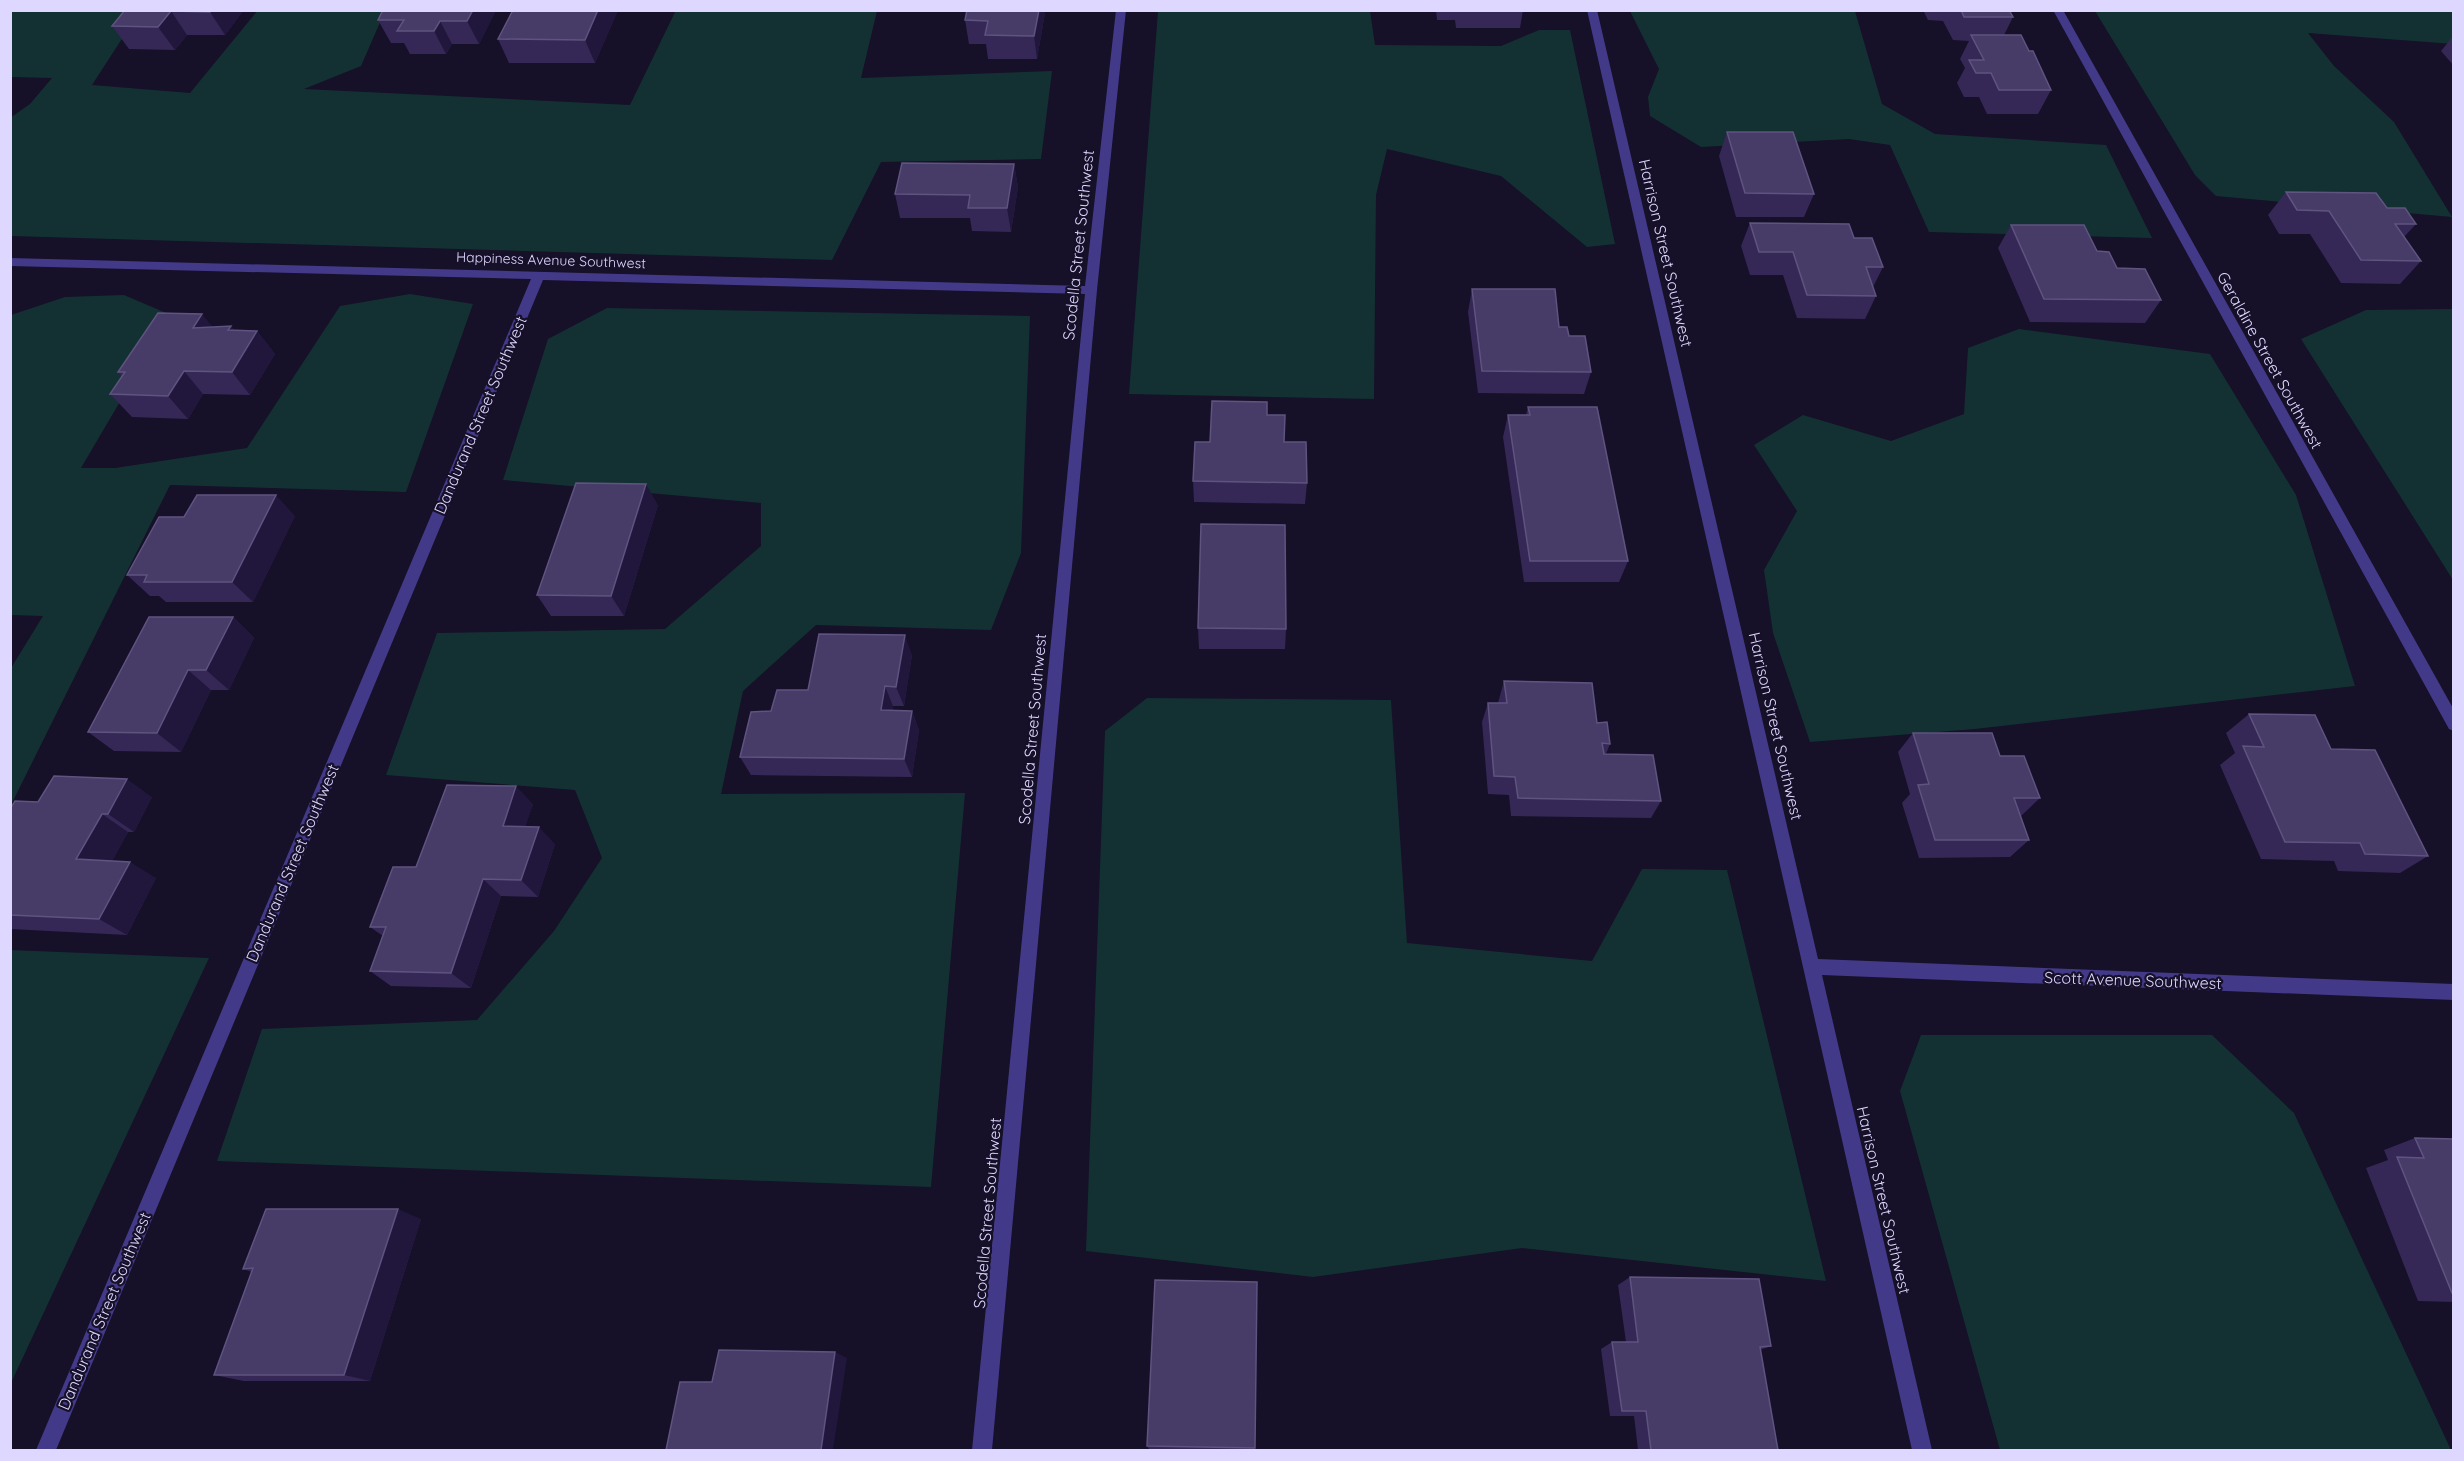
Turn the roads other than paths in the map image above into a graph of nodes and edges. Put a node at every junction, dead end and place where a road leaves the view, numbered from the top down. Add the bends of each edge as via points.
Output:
1 (1121, 10) edge
2 (1592, 10) edge
3 (2058, 10) edge
4 (10, 262) edge
5 (539, 275) junction
6 (1091, 291) junction
7 (2454, 725) edge
8 (1813, 967) junction
9 (2454, 992) edge
10 (46, 1450) edge
11 (982, 1450) edge
12 (1922, 1450) edge

1 - 6 street, Scodella Street Southwest
2 - 8 street, Harrison Street Southwest
3 - 7 street, Geraldine Street Southwest
4 - 5 street, Happiness Avenue Southwest
5 - 6 street, Happiness Avenue Southwest
5 - 10 street, Dandurand Street Southwest
6 - 11 street, Scodella Street Southwest
8 - 9 street, Scott Avenue Southwest
8 - 12 street, Harrison Street Southwest

